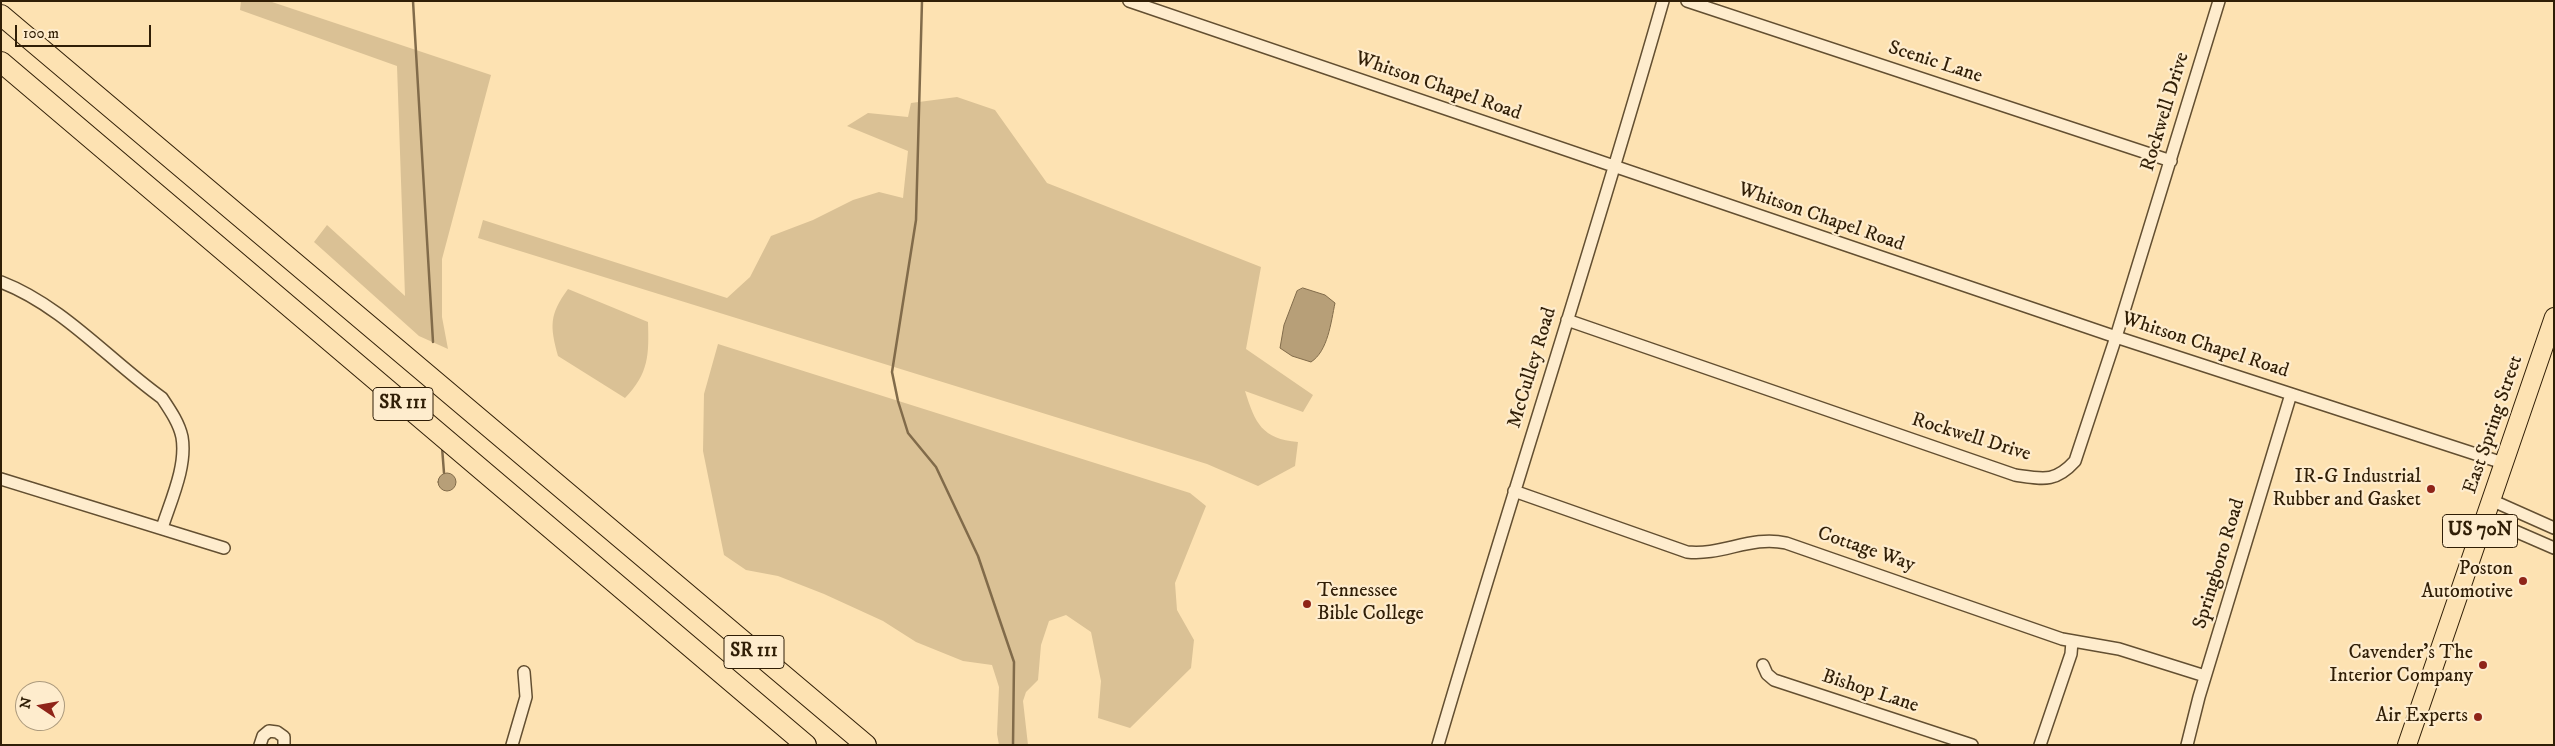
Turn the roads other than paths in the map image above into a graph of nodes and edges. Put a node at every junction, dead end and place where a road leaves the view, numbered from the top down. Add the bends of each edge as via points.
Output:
1 (1129, 1) edge
2 (1663, 1) edge
3 (1686, 1) edge
4 (2220, 1) edge
5 (1, 15) edge
6 (1, 62) edge
7 (2171, 161) junction
8 (1615, 168) junction
9 (1, 282) edge
10 (2554, 317) edge
11 (1567, 320) junction
12 (2116, 337) junction
13 (2291, 394) junction
14 (2503, 463) junction
15 (1, 479) edge
16 (1514, 491) junction
17 (2491, 500) junction
18 (2485, 518) junction
19 (162, 528) junction
20 (2554, 528) edge
21 (224, 548) dead end
22 (2554, 548) edge
23 (2072, 642) junction
24 (1763, 666) dead end
25 (524, 672) dead end
26 (2205, 676) junction
27 (260, 745) edge
28 (284, 745) edge
29 (512, 745) edge
30 (806, 745) edge
31 (866, 745) edge
32 (1438, 745) edge
33 (1972, 745) edge
34 (2040, 745) edge
35 (2187, 745) edge
36 (2406, 745) edge

1 - 8 street, Whitson Chapel Road
2 - 8 street, McCulley Road
3 - 7 street, Scenic Lane
4 - 7 street, Rockwell Drive
5 - 31 highway, SR 111
6 - 30 highway, SR 111
7 - 12 street, Rockwell Drive
8 - 11 street, McCulley Road
8 - 12 street, Whitson Chapel Road
9 - 19 street via 46,305 162,398 182,435 183,454
10 - 14 main road, East Spring Street / US 70N
11 - 12 street, Rockwell Drive via 2015,475 2041,478 2063,475 2075,461
11 - 16 street, McCulley Road
12 - 13 street, Whitson Chapel Road
13 - 14 street, Whitson Chapel Road
13 - 26 street, Springboro Road
14 - 17 main road, East Spring Street / US 70N
15 - 19 street
16 - 23 street, Cottage Way via 1687,552 1710,553 1753,541 1786,543
16 - 32 street, McCulley Road
17 - 18 main road, East Spring Street / US 70N
17 - 20 street
18 - 22 street
18 - 36 main road, East Spring Street / US 70N
19 - 21 street
23 - 26 street, Cottage Way via 2119,648
23 - 34 street via 2071,654
24 - 33 street, Bishop Lane via 1774,680
25 - 29 street via 526,697
26 - 35 street, Springboro Road
27 - 28 street via 269,731 284,737

